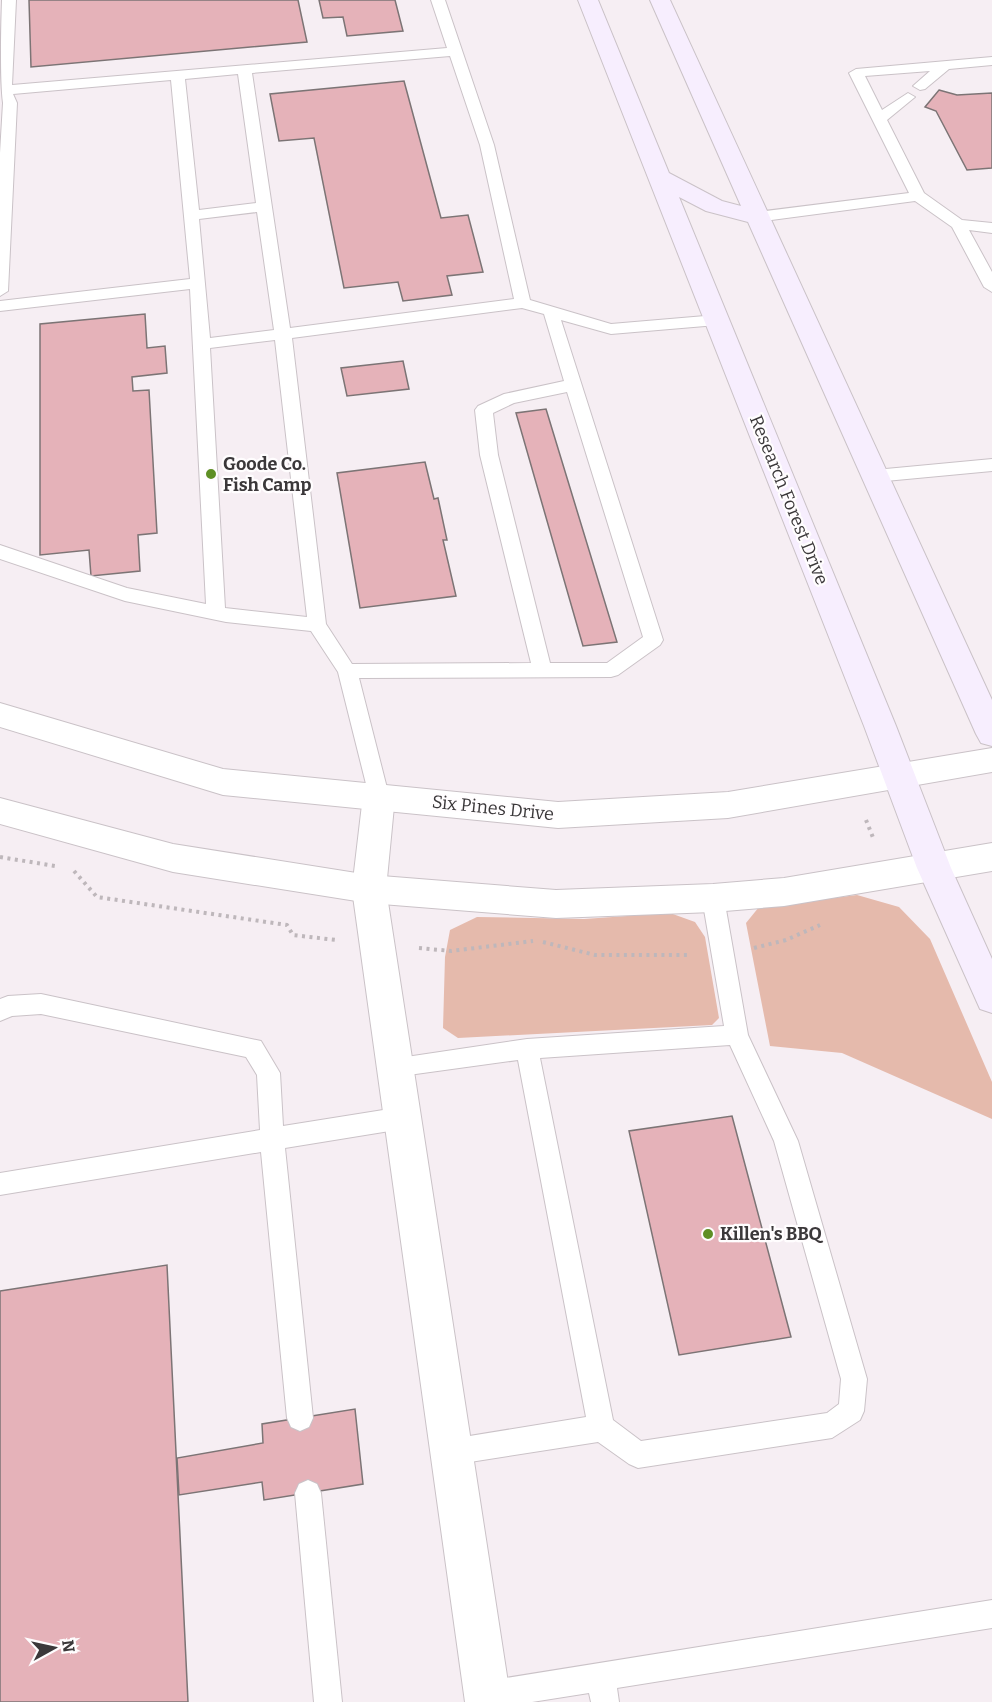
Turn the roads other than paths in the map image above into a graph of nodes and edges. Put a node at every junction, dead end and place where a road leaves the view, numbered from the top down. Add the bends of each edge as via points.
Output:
1 (9, 0) edge
2 (438, 0) edge
3 (588, 0) edge
4 (660, 0) edge
5 (456, 51) junction
6 (992, 61) edge
7 (945, 65) junction
8 (244, 69) junction
9 (178, 75) junction
10 (921, 86) dead end
11 (5, 90) junction
12 (908, 97) dead end
13 (880, 118) junction
14 (659, 177) junction
15 (918, 196) junction
16 (265, 207) junction
17 (191, 215) junction
18 (758, 217) junction
19 (958, 224) junction
20 (992, 228) edge
21 (198, 283) junction
22 (992, 286) edge
23 (0, 291) edge
24 (523, 303) junction
25 (0, 306) edge
26 (552, 312) junction
27 (717, 320) junction
28 (283, 334) junction
29 (202, 344) junction
30 (574, 386) junction
31 (992, 465) edge
32 (875, 476) junction
33 (0, 552) edge
34 (216, 613) junction
35 (318, 625) junction
36 (542, 670) junction
37 (347, 671) junction
38 (0, 716) edge
39 (992, 734) edge
40 (992, 760) edge
41 (900, 776) junction
42 (379, 796) junction
43 (0, 812) edge
44 (992, 857) edge
45 (934, 868) junction
46 (369, 889) junction
47 (713, 898) junction
48 (992, 998) edge
49 (0, 1011) edge
50 (737, 1035) junction
51 (527, 1049) junction
52 (394, 1067) junction
53 (402, 1118) junction
54 (272, 1139) junction
55 (0, 1184) edge
56 (300, 1418) dead end
57 (601, 1428) junction
58 (451, 1452) junction
59 (308, 1493) dead end
60 (992, 1614) edge
61 (602, 1689) edge
62 (488, 1698) edge
63 (328, 1702) edge

1 - 11 lane
2 - 5 lane
3 - 14 main road, Research Forest Drive
4 - 18 main road
5 - 8 lane
5 - 24 lane via 487,145
6 - 7 lane
7 - 10 lane
7 - 13 lane via 856,74
8 - 9 lane
8 - 16 lane
9 - 11 lane
9 - 17 lane
11 - 23 lane via 10,103
12 - 13 lane
13 - 15 lane
14 - 18 main road via 714,206
14 - 27 main road, Research Forest Drive
15 - 18 lane
15 - 19 lane
16 - 17 lane
16 - 28 lane
17 - 21 lane
18 - 32 main road
19 - 20 lane
19 - 22 lane
21 - 25 lane
21 - 29 lane
24 - 26 lane
24 - 28 lane
26 - 27 lane via 611,329
26 - 30 lane
27 - 41 main road, Research Forest Drive
28 - 29 lane
28 - 35 lane
29 - 34 lane
30 - 36 lane via 510,398 484,410 489,455
30 - 36 lane via 653,640 611,670
31 - 32 lane
32 - 39 main road
33 - 34 lane via 125,594
34 - 35 lane
35 - 37 lane
36 - 37 lane
37 - 42 lane
38 - 42 street, Six Pines Drive via 223,782
40 - 41 street, Six Pines Drive
41 - 42 street, Six Pines Drive via 728,805 558,815
41 - 45 main road, Research Forest Drive
42 - 46 street
43 - 46 street via 173,858
44 - 45 street
45 - 47 street via 784,892
45 - 48 main road, Research Forest Drive
46 - 47 street via 556,904
46 - 52 street
47 - 50 lane
49 - 54 lane via 8,1006 41,1004 253,1048 268,1073
50 - 51 lane
50 - 57 lane via 786,1141 854,1379 851,1411 832,1425 638,1455
51 - 52 lane
51 - 57 lane
52 - 53 street
53 - 54 lane
53 - 58 street
54 - 55 lane
54 - 56 lane
57 - 58 lane
58 - 62 street
59 - 63 lane
60 - 61 lane
61 - 62 lane

